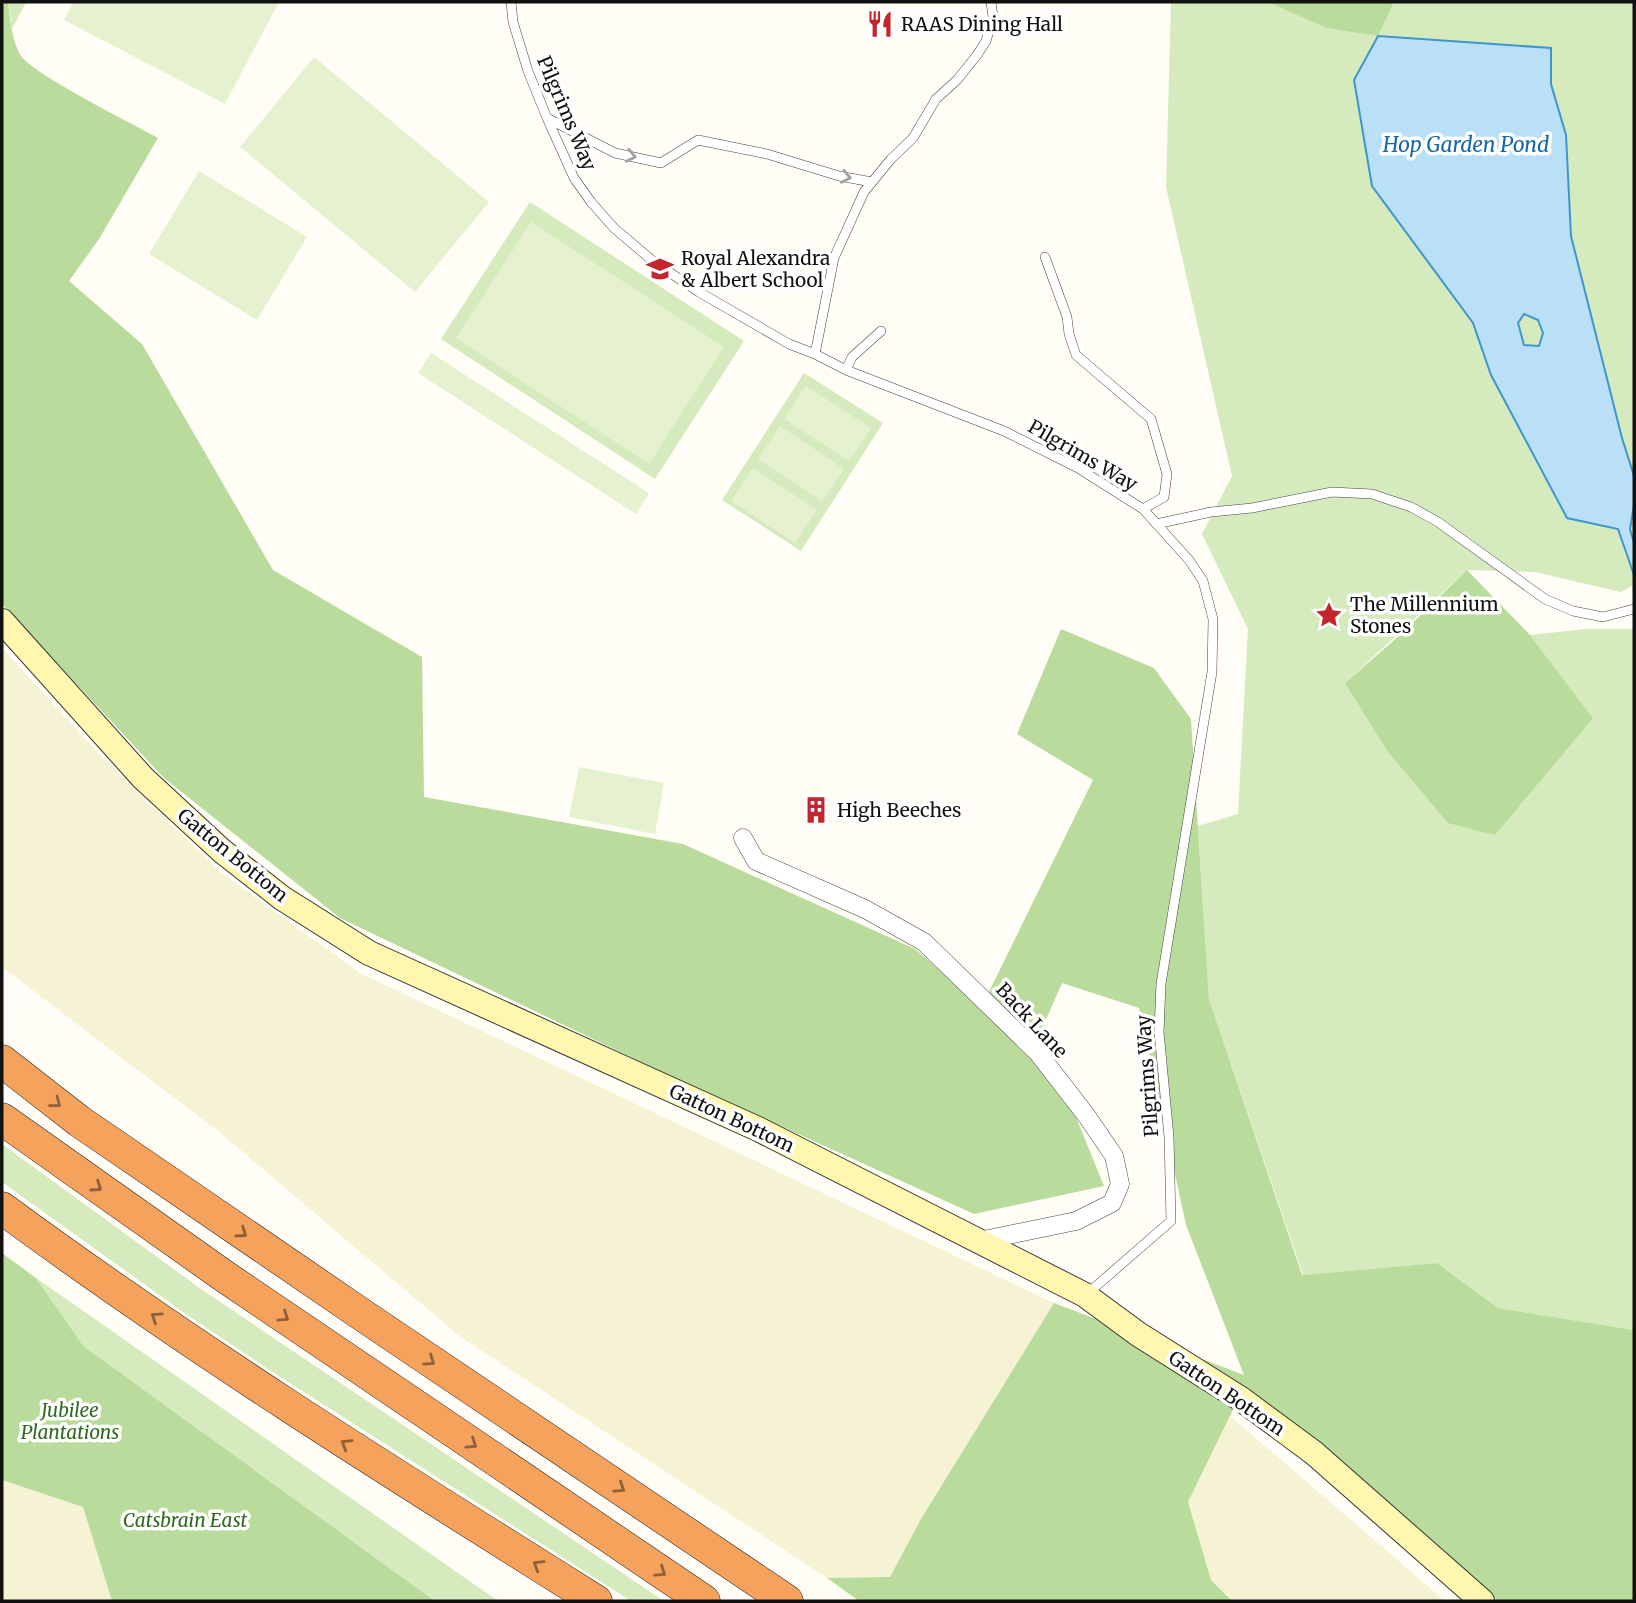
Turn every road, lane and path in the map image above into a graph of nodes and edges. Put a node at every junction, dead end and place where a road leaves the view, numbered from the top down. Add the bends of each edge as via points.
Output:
1 (511, 2) edge
2 (992, 2) edge
3 (547, 118) junction
4 (872, 182) junction
5 (1045, 257) dead end
6 (881, 331) dead end
7 (815, 354) junction
8 (846, 370) junction
9 (1143, 509) junction
10 (1156, 524) junction
11 (1634, 610) edge
12 (2, 621) edge
13 (743, 838) dead end
14 (2, 1061) edge
15 (2, 1119) edge
16 (2, 1208) edge
17 (979, 1241) junction
18 (1085, 1295) junction
19 (596, 1601) edge
20 (704, 1601) edge
21 (788, 1601) edge
22 (1482, 1601) edge

1 - 3 lane, Pilgrims Way via 513,22
2 - 4 lane via 986,41 936,99 913,138
3 -> 4 lane via 615,153 661,163 698,140
3 - 7 lane, Pilgrims Way via 574,178 591,202 653,262 768,333
4 - 7 lane via 863,192 834,258
5 - 9 lane via 1076,355 1151,419 1167,474 1164,497
6 - 8 lane via 852,357
7 - 8 lane, Pilgrims Way
8 - 9 lane, Pilgrims Way via 1004,430 1078,468
9 - 10 lane, Pilgrims Way
10 - 11 lane via 1332,492 1372,494 1438,522 1545,599 1603,617
10 - 18 lane, Pilgrims Way via 1203,580 1213,619 1212,672 1161,984 1159,1032 1171,1221
12 - 17 street, Gatton Bottom via 142,778 282,898 369,953 758,1129
13 - 17 street, Back Lane via 756,861 865,909 924,942 1038,1053 1114,1156 1120,1184 1112,1203 1076,1222
14 -> 21 highway via 79,1121
15 -> 20 highway via 224,1276
19 -> 16 highway via 241,1375
17 - 18 street, Gatton Bottom
18 - 22 street, Gatton Bottom via 1314,1453

